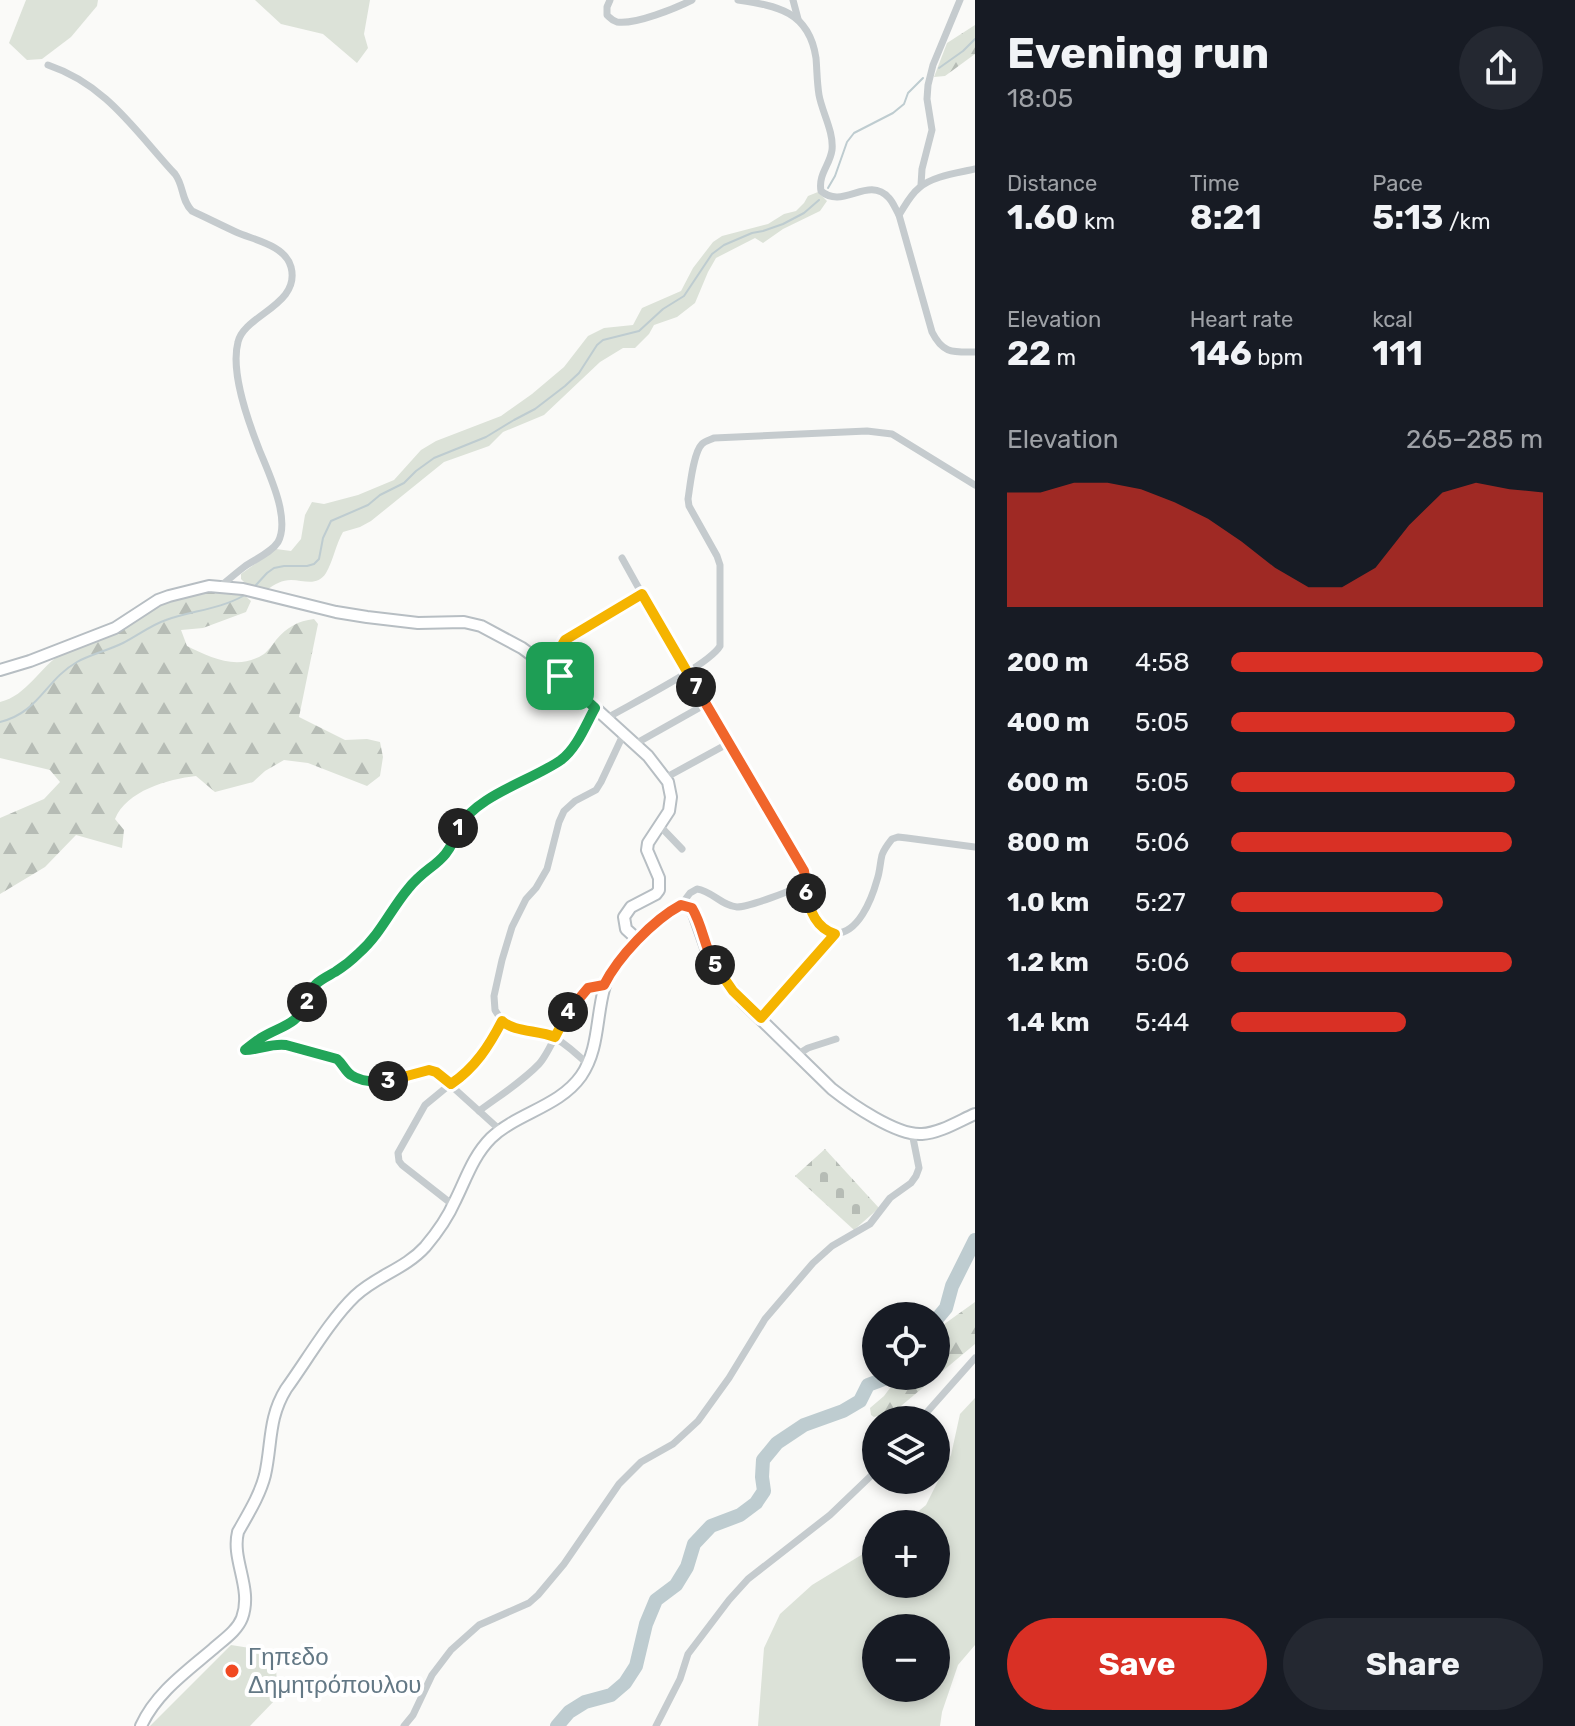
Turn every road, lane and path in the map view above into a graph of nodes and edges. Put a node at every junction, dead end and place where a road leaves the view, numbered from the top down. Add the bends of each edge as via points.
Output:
1 (610, 0) edge
2 (692, 0) edge
3 (738, 0) edge
4 (793, 0) edge
5 (960, 0) edge
6 (799, 21) junction
7 (48, 65) dead end
8 (975, 169) edge
9 (921, 185) junction
10 (899, 215) junction
11 (975, 352) edge
12 (975, 485) edge
13 (622, 558) dead end
14 (221, 586) junction
15 (642, 594) junction
16 (0, 670) edge
17 (687, 672) junction
18 (560, 676) junction
19 (706, 704) junction
20 (595, 708) junction
21 (607, 718) junction
22 (624, 733) junction
23 (729, 743) junction
24 (635, 744) junction
25 (665, 778) junction
26 (659, 825) junction
27 (975, 847) edge
28 (682, 849) dead end
29 (803, 883) junction
30 (681, 905) junction
31 (835, 934) junction
32 (638, 940) junction
33 (604, 985) junction
34 (761, 1018) junction
35 (502, 1021) junction
36 (555, 1037) junction
37 (836, 1039) dead end
38 (797, 1055) junction
39 (588, 1064) junction
40 (451, 1084) junction
41 (479, 1111) junction
42 (975, 1114) edge
43 (500, 1130) junction
44 (912, 1133) junction
45 (453, 1205) junction
46 (975, 1358) edge
47 (932, 1406) edge
48 (862, 1484) edge
49 (141, 1726) edge
50 (404, 1726) edge
51 (656, 1726) edge

1 - 2 street via 607,15 623,22
3 - 6 street via 774,6
4 - 6 street
5 - 9 street via 928,85 932,130
6 - 10 street via 816,57 819,96 830,134 832,150 821,175 821,191 835,198 875,191 889,198
7 - 14 street via 103,95 175,174 192,211 272,247 291,268 291,281 279,302 246,327 236,352 243,397 277,491 282,529 275,546
8 - 9 street
9 - 10 street
10 - 11 street via 938,344 954,352
12 - 17 street via 886,432 714,438 703,443 688,499 720,565 721,641 714,655
13 - 15 street
14 - 16 main road via 158,600 115,628
14 - 18 main road via 367,617 481,626
15 - 17 street
15 - 18 street via 565,640 558,655
17 - 19 street
17 - 21 street
18 - 20 main road
19 - 23 street
19 - 24 street
20 - 21 main road
20 - 40 street via 560,760 463,819 442,859 408,888 367,945 315,983 301,1016 245,1050 286,1045 337,1059 356,1078 383,1082 429,1070
21 - 22 main road
22 - 24 main road
22 - 35 street via 596,790 564,811 547,869 512,927 494,996
23 - 25 street
23 - 29 street via 804,871
24 - 25 main road
25 - 26 main road via 671,803
26 - 28 street
26 - 32 main road via 647,850 659,890 624,917 626,929
27 - 31 street via 892,839 866,908 848,930
29 - 30 street via 741,907 697,889
29 - 31 street via 817,923
30 - 32 main road
30 - 34 main road via 696,914 722,976
31 - 34 street
32 - 33 main road
33 - 36 street via 583,992
33 - 39 main road
34 - 38 main road
35 - 36 street via 514,1029
35 - 40 street via 476,1063
36 - 39 street
36 - 41 street via 536,1067
37 - 38 street
38 - 44 main road via 848,1101
39 - 43 main road via 568,1091
40 - 41 street
40 - 45 street via 425,1105 398,1156 402,1165
41 - 43 street
42 - 44 main road via 933,1132
43 - 45 main road via 473,1161
44 - 50 street via 919,1168 911,1183 890,1198 870,1224 813,1263 765,1319 709,1408 673,1444 630,1472 538,1595 479,1625 451,1650
45 - 49 main road via 413,1259 367,1286 344,1307 280,1399 261,1489 236,1539 245,1587 242,1619 165,1691
46 - 47 street
48 - 51 street via 729,1600 688,1654

